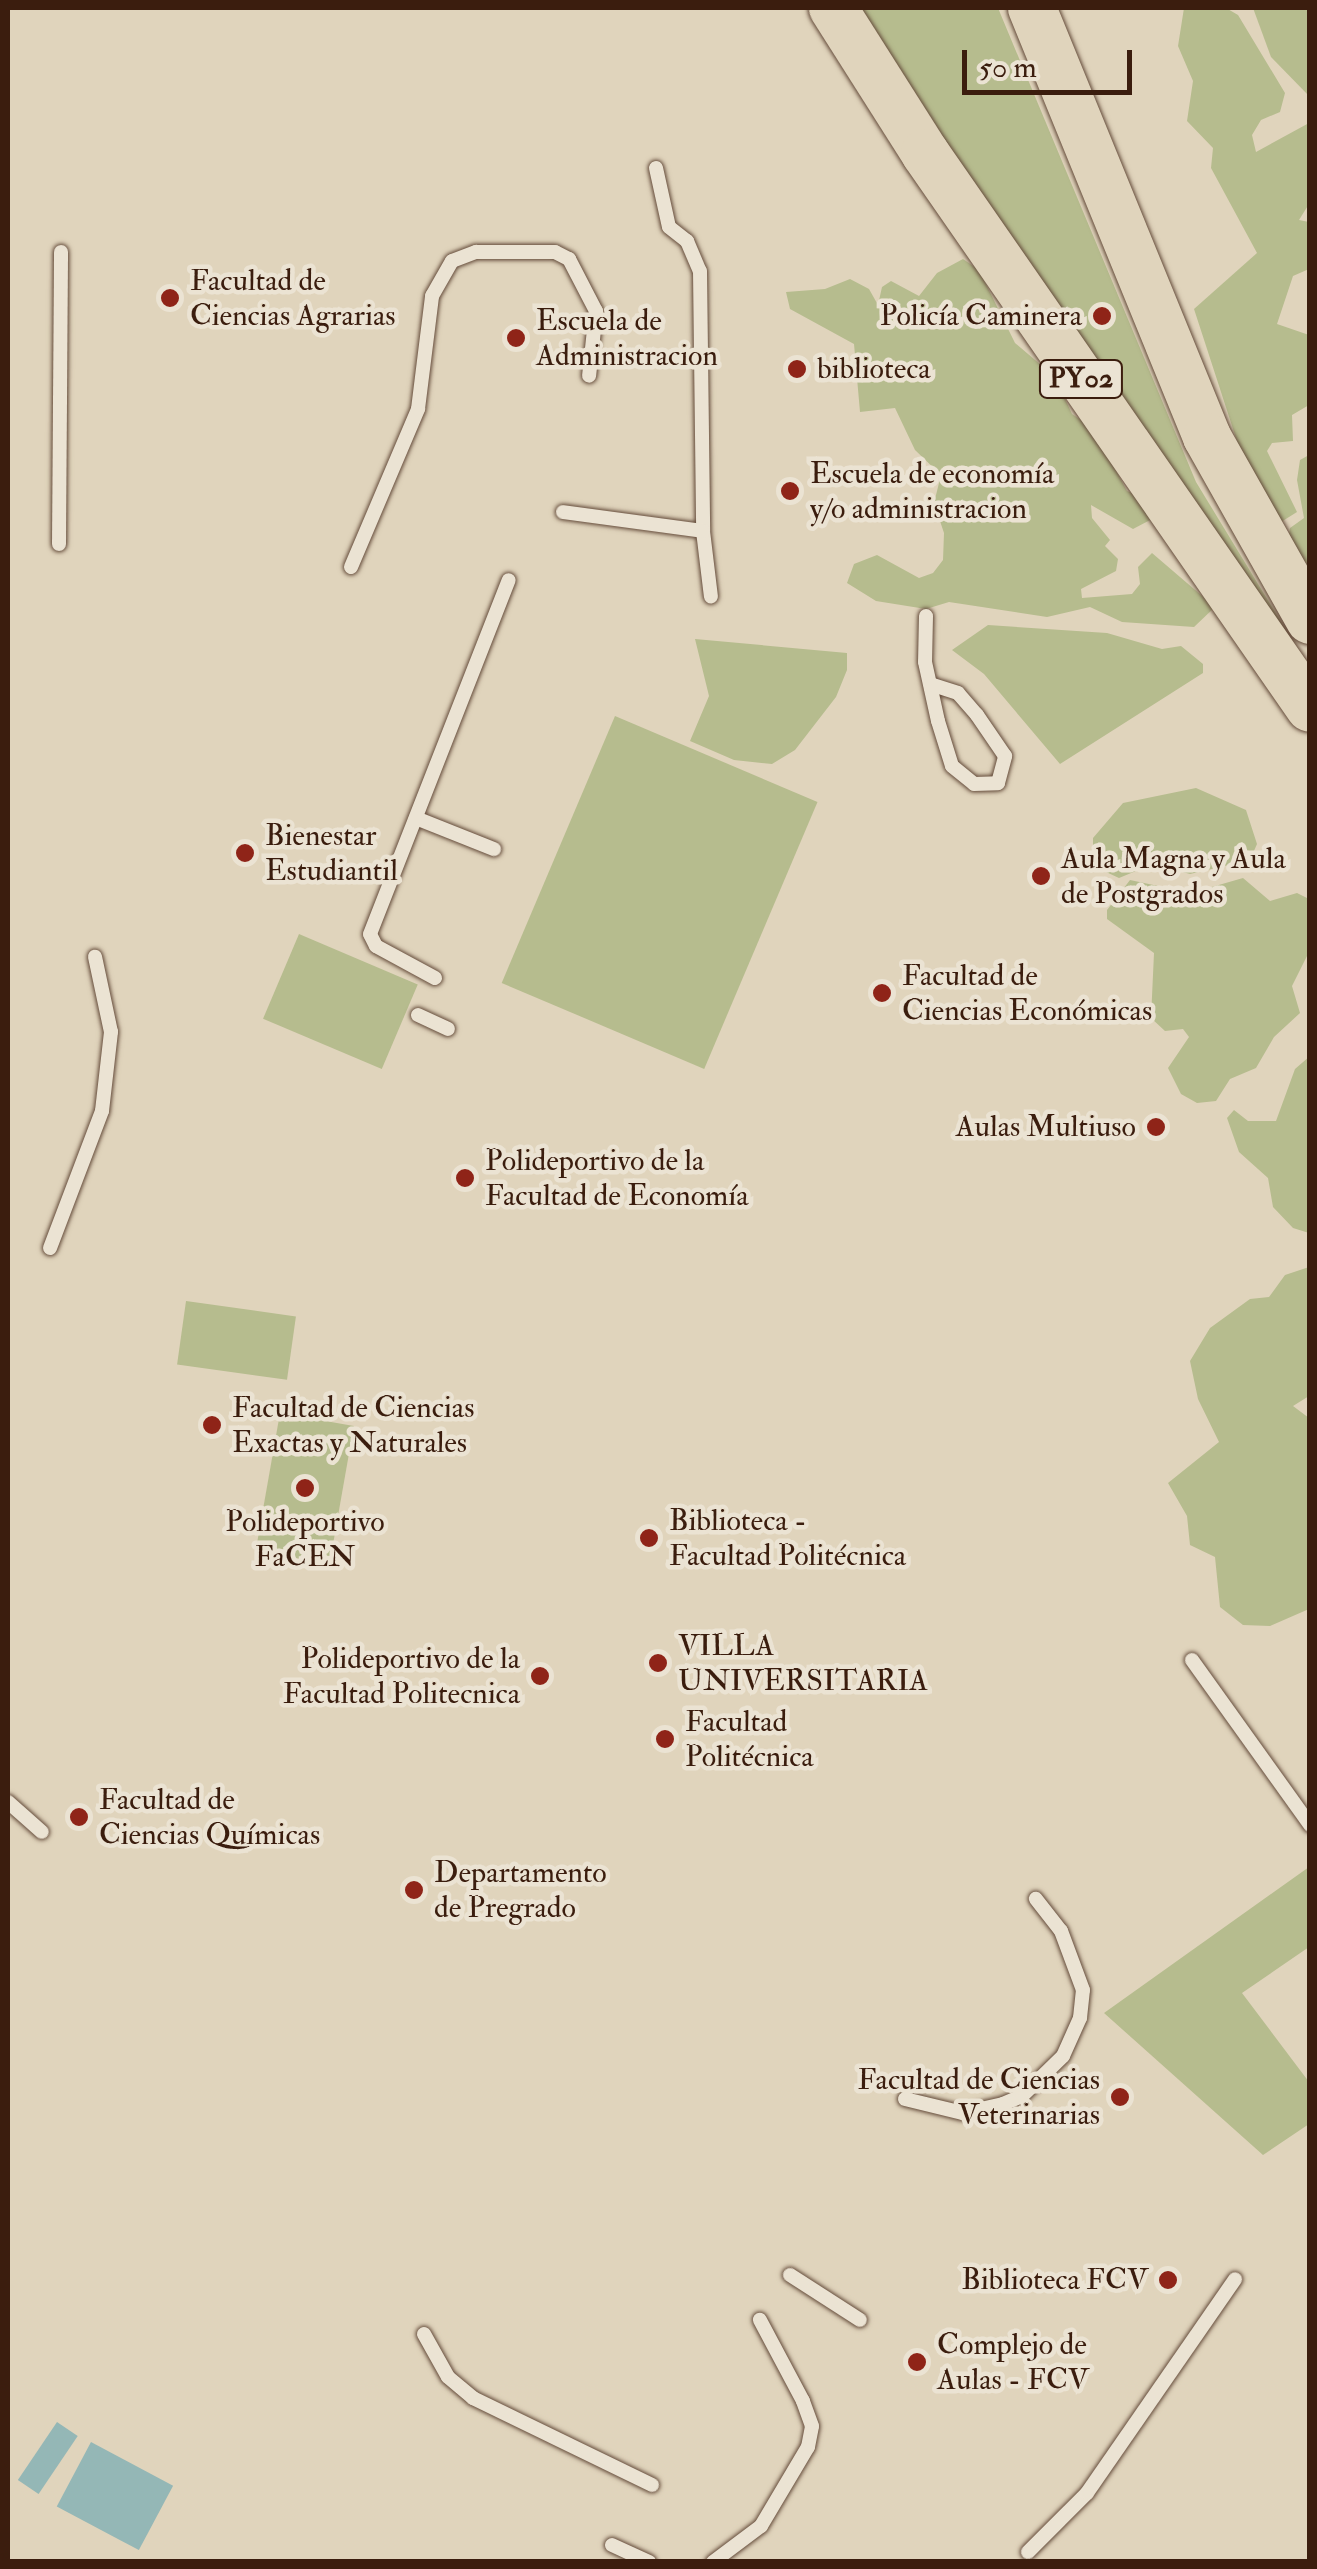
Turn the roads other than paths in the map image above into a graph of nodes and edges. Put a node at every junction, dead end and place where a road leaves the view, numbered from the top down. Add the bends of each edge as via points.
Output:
1 (1032, 8) edge
2 (851, 14) edge
3 (656, 168) dead end
4 (61, 252) dead end
5 (589, 376) dead end
6 (563, 512) dead end
7 (703, 531) junction
8 (59, 544) dead end
9 (351, 567) dead end
10 (510, 580) dead end
11 (712, 597) dead end
12 (926, 616) dead end
13 (1310, 620) edge
14 (930, 684) junction
15 (1310, 708) edge
16 (416, 818) junction
17 (494, 848) dead end
18 (95, 958) dead end
19 (435, 978) dead end
20 (418, 1015) dead end
21 (448, 1028) dead end
22 (50, 1248) dead end
23 (1192, 1660) dead end
24 (8, 1802) edge
25 (1310, 1826) edge
26 (42, 1832) dead end
27 (1036, 1899) dead end
28 (905, 2099) dead end
29 (790, 2274) dead end
30 (1235, 2279) dead end
31 (760, 2320) dead end
32 (860, 2320) dead end
33 (424, 2334) dead end
34 (652, 2485) dead end
35 (612, 2545) dead end
36 (1028, 2552) dead end
37 (649, 2562) edge
38 (713, 2562) edge

1 - 13 highway, PY02 via 1206,437
2 - 15 highway, PY02 via 905,124
3 - 7 lane via 670,227 687,241 700,271
4 - 8 lane
5 - 9 lane via 596,312 569,259 555,252 476,252 452,260 432,296 418,408
6 - 7 lane
7 - 11 lane
10 - 16 lane
12 - 14 lane
14 - 14 lane via 960,777 986,788 998,783 1004,756 977,716 958,692
16 - 17 lane
16 - 19 lane via 371,940
18 - 22 lane via 111,1032 102,1111
20 - 21 lane
23 - 25 lane
24 - 26 lane
27 - 28 lane via 1061,1931 1083,1990 1064,2056 1022,2096 1003,2104 963,2113
29 - 32 lane
30 - 36 lane via 1087,2493
31 - 38 lane via 803,2401 812,2426 808,2447 761,2526
33 - 34 lane via 448,2377 473,2398
35 - 37 lane

